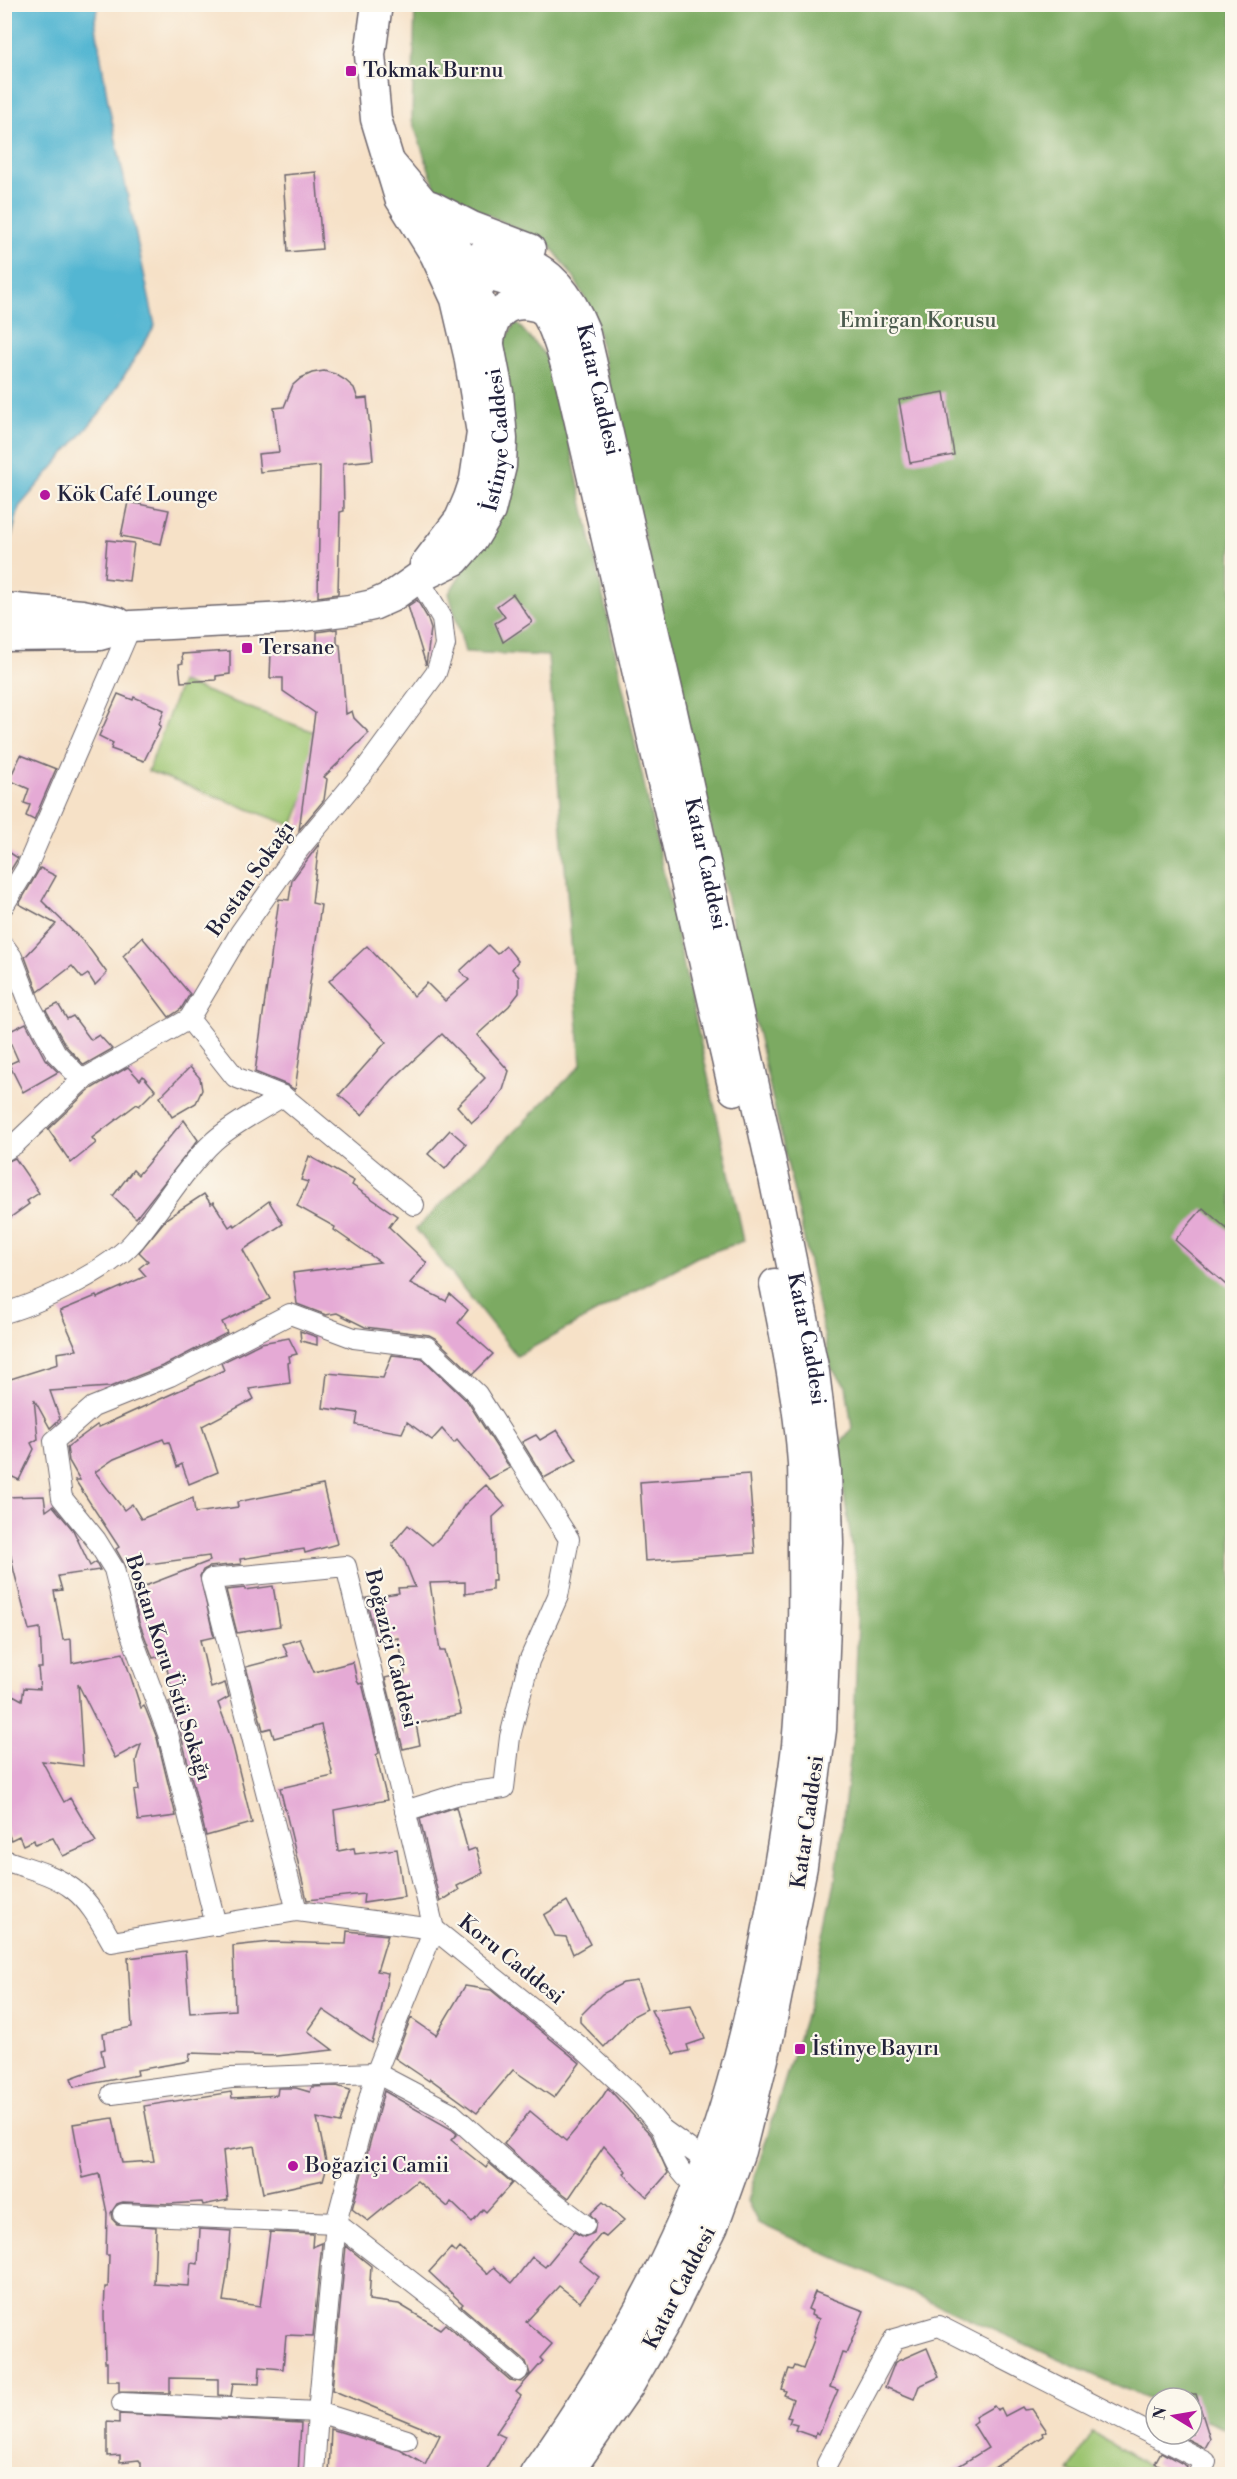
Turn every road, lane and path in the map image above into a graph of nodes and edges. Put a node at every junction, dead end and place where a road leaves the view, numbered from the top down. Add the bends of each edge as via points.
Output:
1 (376, 4) edge
2 (390, 163) junction
3 (422, 200) junction
4 (458, 275) junction
5 (559, 307) junction
6 (489, 341) junction
7 (418, 578) junction
8 (4, 608) edge
9 (131, 626) junction
10 (4, 636) edge
11 (4, 905) edge
12 (4, 946) edge
13 (189, 1019) junction
14 (82, 1080) junction
15 (283, 1096) junction
16 (4, 1150) edge
17 (414, 1205) dead end
18 (4, 1313) edge
19 (405, 1811) junction
20 (4, 1860) edge
21 (297, 1911) junction
22 (216, 1925) junction
23 (434, 1929) junction
24 (376, 2073) junction
25 (112, 2094) dead end
26 (662, 2129) junction
27 (712, 2172) junction
28 (123, 2214) dead end
29 (336, 2223) junction
30 (585, 2225) dead end
31 (518, 2371) dead end
32 (122, 2403) dead end
33 (318, 2412) junction
34 (407, 2440) dead end
35 (827, 2464) dead end
36 (315, 2475) edge
37 (535, 2475) edge
38 (567, 2475) edge
39 (1198, 2475) edge

1 - 2 main road via 371,77 376,119
2 - 3 main road
2 - 4 main road via 400,198 435,254
3 - 4 main road via 447,231
3 - 5 main road via 439,212 547,257 567,288
4 - 5 main road, Katar Caddesi via 481,256 513,258 545,273 561,288
4 - 6 main road, İstinye Caddesi via 476,287
4 - 7 main road, İstinye Caddesi via 462,324 482,433 480,454 460,519
5 - 6 main road via 508,306 494,322
5 - 27 main road, Katar Caddesi via 584,330 590,353 775,1182 814,1372 826,1472 828,1544 821,1730 802,1866 753,2103
6 - 7 main road, İstinye Caddesi via 502,439 496,492 490,511 455,560
7 - 9 main road, İstinye Caddesi via 390,597 350,610 287,618
7 - 13 street, Bostan Sokağı via 442,618 445,645 436,673 364,771 299,849 240,933
8 - 9 main road, İstinye Caddesi via 82,615
9 - 10 main road, İstinye Caddesi via 99,635
9 - 11 street via 26,869
12 - 14 street via 56,1053
13 - 14 street, Bostan Sokağı
13 - 15 street via 235,1077
14 - 16 street, Bostan Sokağı
15 - 17 street
15 - 18 street via 216,1139 196,1159 133,1243 97,1271 29,1306
19 - 21 street, Boğaziçi Caddesi via 346,1566 211,1579
19 - 22 street, Bostan Koru Üstü Sokağı via 459,1794 504,1788 510,1737 526,1672 558,1596 569,1539 477,1394 427,1347 354,1338 290,1314 170,1376 93,1407 54,1441 62,1498 114,1569 128,1626 168,1734
19 - 23 street, Boğaziçi Caddesi
20 - 22 street, Koru Caddesi via 73,1889 95,1912 112,1942
21 - 22 street, Koru Caddesi
21 - 23 street, Koru Caddesi
23 - 24 street
23 - 26 street, Koru Caddesi via 583,2049 631,2093
24 - 25 street via 231,2078
24 - 29 street
24 - 30 street via 450,2112 528,2182
26 - 27 street
26 - 27 street via 674,2163
27 - 37 main road, Katar Caddesi via 619,2345
27 - 38 main road, Katar Caddesi via 724,2199 665,2322 630,2383
28 - 29 street
29 - 31 street
29 - 33 street
32 - 33 street
33 - 34 street
33 - 36 street
35 - 39 street via 894,2339 939,2326 1206,2462

